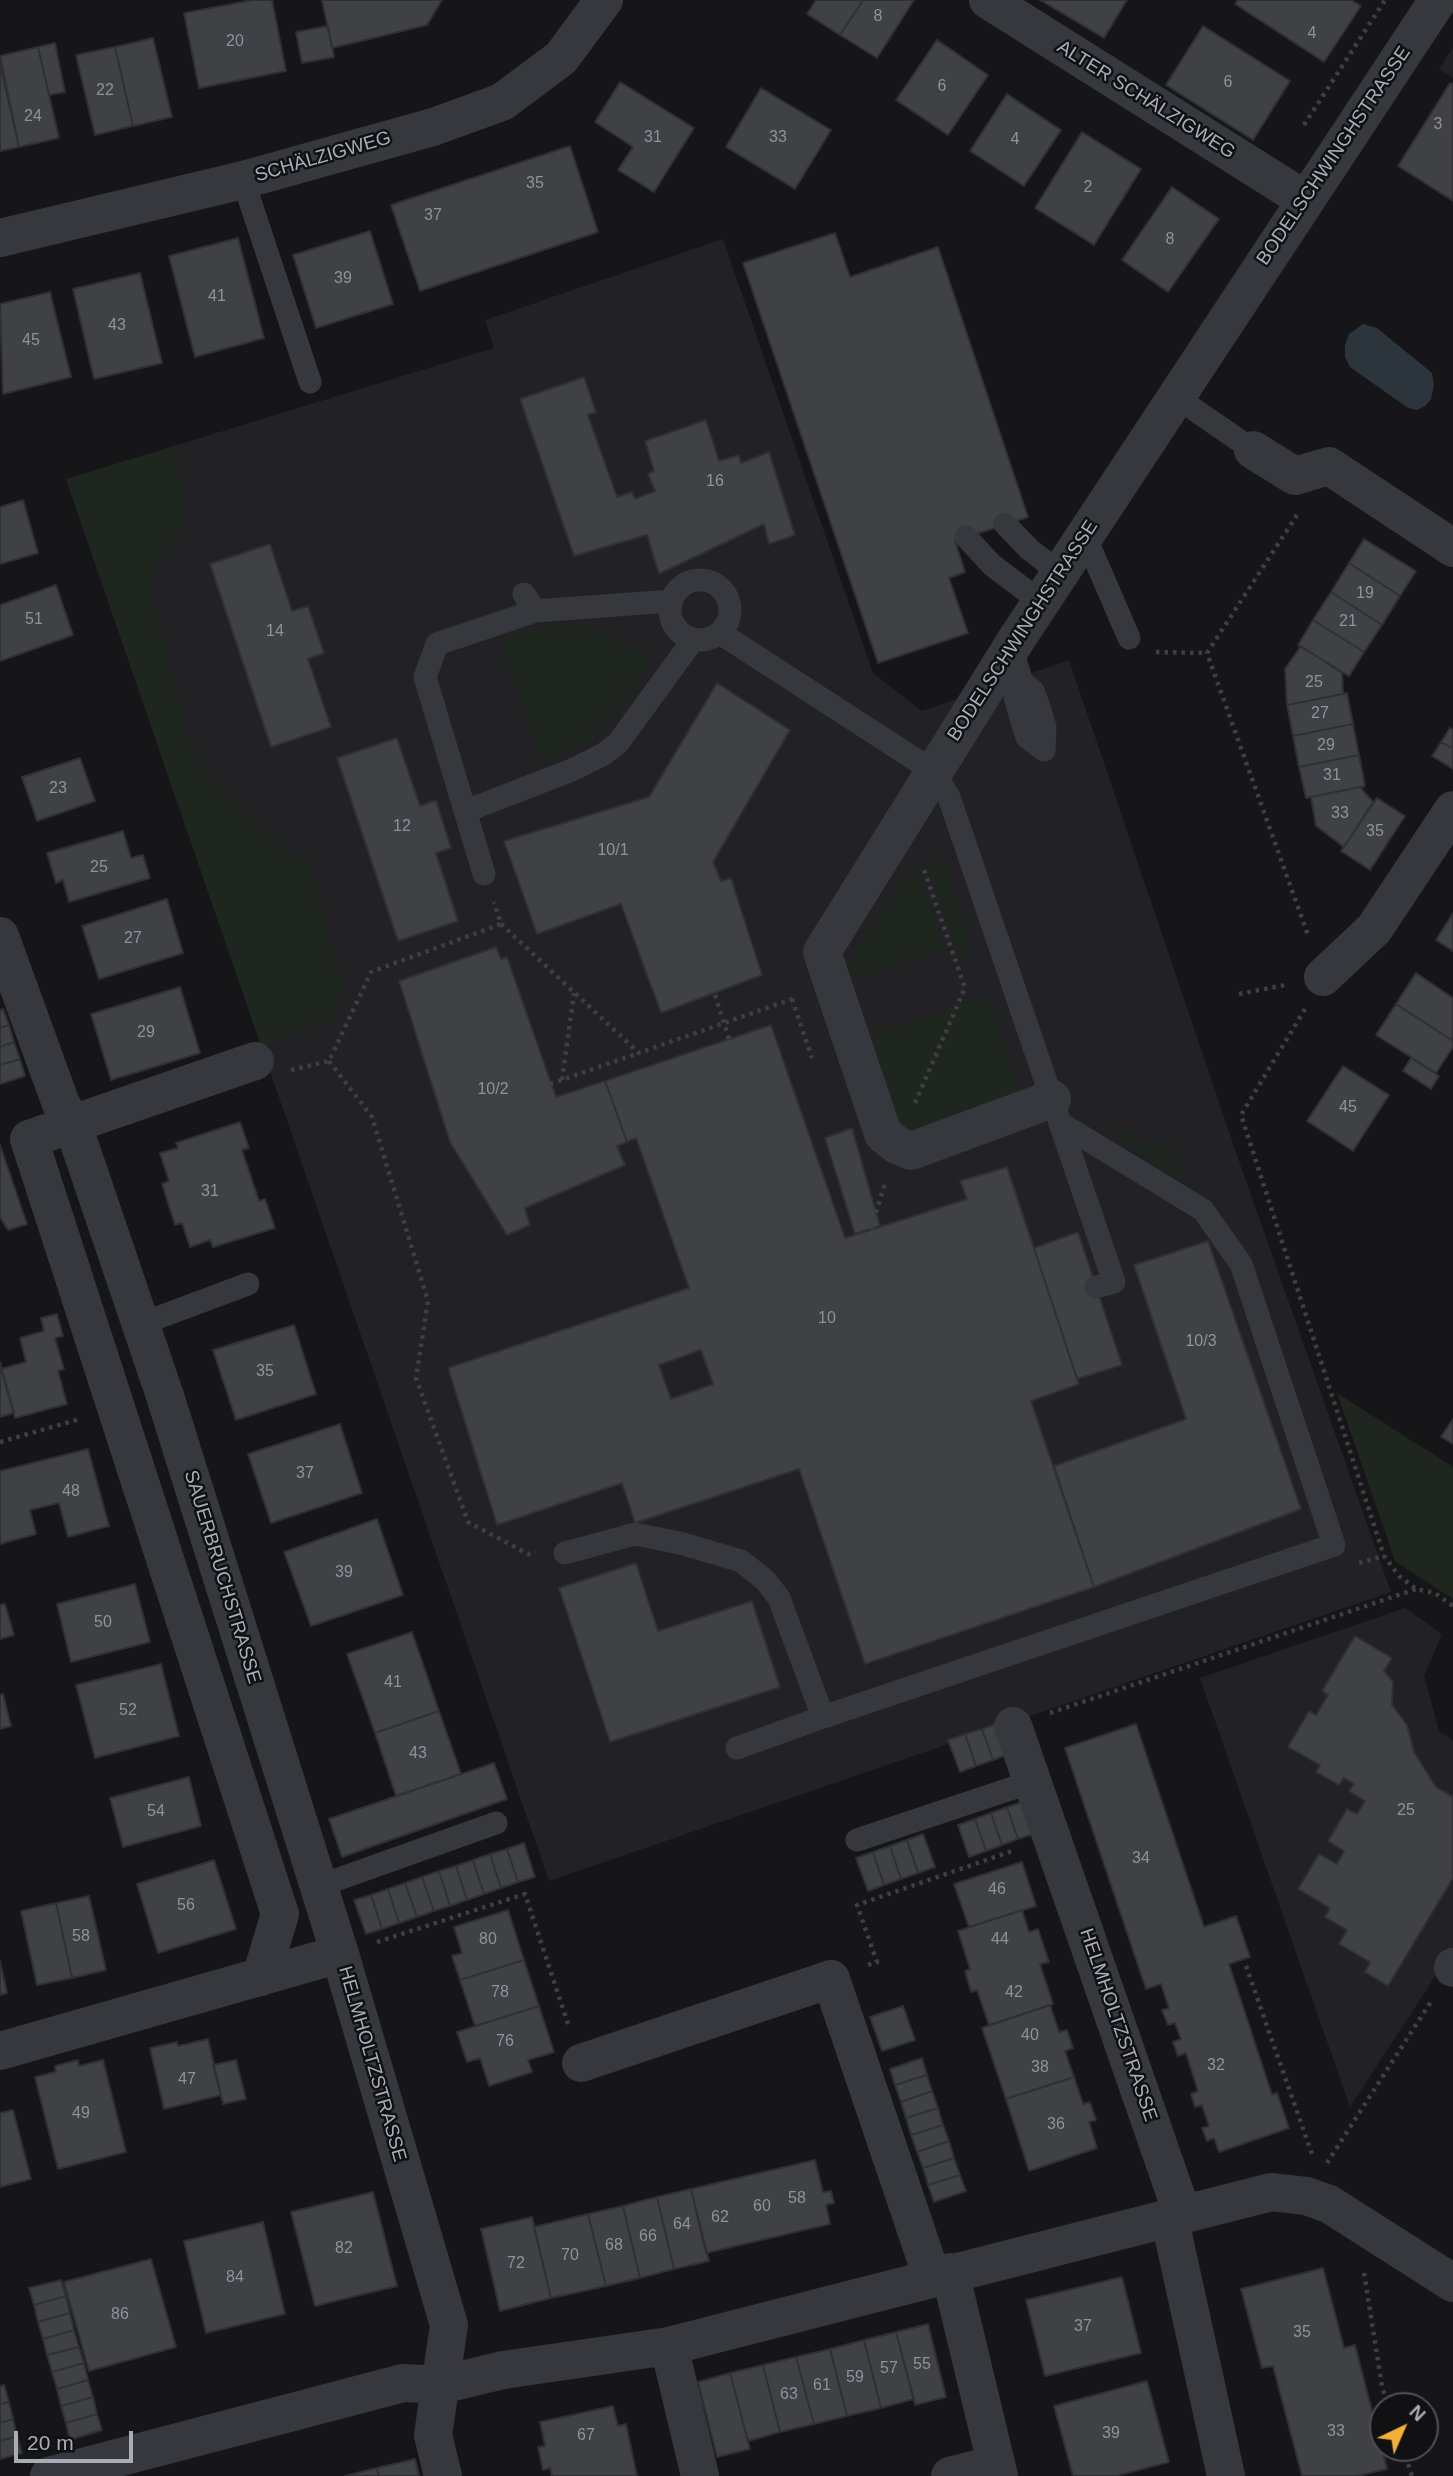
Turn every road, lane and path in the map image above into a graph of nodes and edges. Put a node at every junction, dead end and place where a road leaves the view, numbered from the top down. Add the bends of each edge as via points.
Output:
1 (604, 0) edge
2 (988, 0) edge
3 (1385, 0) edge
4 (1438, 0) edge
5 (1270, 177) junction
6 (243, 180) junction
7 (1304, 200) junction
8 (0, 238) edge
9 (310, 382) dead end
10 (1177, 397) junction
11 (1253, 450) joint
12 (1329, 466) junction
13 (1005, 524) dead end
14 (1085, 536) junction
15 (966, 537) dead end
16 (1453, 548) edge
17 (1050, 588) junction
18 (671, 601) junction
19 (720, 633) junction
20 (693, 640) junction
21 (1138, 645) joint
22 (1208, 653) junction
23 (933, 771) junction
24 (1453, 810) edge
25 (466, 811) junction
26 (905, 816) junction
27 (484, 874) joint
28 (501, 924) junction
29 (0, 936) edge
30 (832, 985) junction
31 (1319, 985) junction
32 (574, 993) junction
33 (1239, 994) dead end
34 (715, 995) dead end
35 (723, 1023) junction
36 (729, 1039) dead end
37 (639, 1053) junction
38 (255, 1061) joint
39 (329, 1061) junction
40 (562, 1080) junction
41 (550, 1084) dead end
42 (1056, 1111) junction
43 (73, 1125) junction
44 (897, 1145) junction
45 (871, 1229) dead end
46 (248, 1284) dead end
47 (1096, 1287) dead end
48 (141, 1324) junction
49 (565, 1553) joint
50 (1416, 1589) junction
51 (1453, 1606) edge
52 (823, 1717) junction
53 (1013, 1726) joint
54 (737, 1748) dead end
55 (1034, 1781) junction
56 (496, 1823) dead end
57 (1053, 1836) junction
58 (857, 1840) dead end
59 (319, 1886) junction
60 (340, 1954) junction
61 (1246, 1966) dead end
62 (1453, 1967) edge
63 (261, 1977) junction
64 (831, 1979) junction
65 (0, 2050) edge
66 (581, 2063) joint
67 (1313, 2186) junction
68 (1175, 2215) junction
69 (1361, 2224) junction
70 (941, 2274) junction
71 (1453, 2283) edge
72 (669, 2346) junction
73 (441, 2385) junction
74 (1385, 2392) edge
75 (997, 2470) edge
76 (66, 2474) edge
77 (443, 2476) edge
78 (700, 2476) edge
79 (950, 2476) edge
80 (1226, 2476) edge

1 - 6 street, SCHÄLZIGWEG via 561,58 502,102 433,127
2 - 5 street, ALTER SCHÄLZIGWEG
3 - 5 path
4 - 7 street, BODELSCHWINGHSTRASSE
5 - 7 street, ALTER SCHÄLZIGWEG
6 - 8 street, SCHÄLZIGWEG
6 - 9 lane
7 - 10 street, BODELSCHWINGHSTRASSE
10 - 11 lane
10 - 14 street, BODELSCHWINGHSTRASSE
11 - 12 street via 1295,476
12 - 16 street
12 - 22 path
13 - 17 lane via 1029,549
14 - 17 street, BODELSCHWINGHSTRASSE
14 - 21 lane
15 - 17 lane via 992,565
17 - 23 street, BODELSCHWINGHSTRASSE via 1017,664
18 - 19 lane via 675,592 692,580 712,582 730,605
18 - 20 lane via 671,621
18 - 25 lane via 530,603 434,636 425,677
19 - 20 lane
19 - 23 lane
20 - 25 lane via 618,743 604,754
21 - 22 path
22 - 31 path
23 - 26 street, BODELSCHWINGHSTRASSE
23 - 42 lane via 949,797
24 - 31 street via 1374,929
25 - 27 lane
26 - 30 street, BODELSCHWINGHSTRASSE via 822,952
26 - 44 path via 965,988
27 - 28 path
28 - 32 path
28 - 39 path via 371,972
29 - 43 street, SAUERBRUCHSTRASSE via 61,1104
30 - 35 path
30 - 44 street, BODELSCHWINGHSTRASSE via 883,1134
31 - 33 path via 1280,983
31 - 50 path via 1241,1115 1384,1556
32 - 37 path
32 - 40 path
34 - 35 path
35 - 36 path
35 - 37 path
37 - 40 path
38 - 39 path via 271,1075
38 - 43 street
39 - 49 path via 372,1117 428,1301 416,1378 468,1521 528,1554
40 - 41 path
42 - 44 street via 911,1151
42 - 47 lane via 1114,1282
42 - 52 lane via 1203,1210 1241,1264 1334,1545
43 - 48 street, SAUERBRUCHSTRASSE
43 - 63 street via 29,1139 280,1914
44 - 45 path
46 - 48 lane
48 - 59 street, SAUERBRUCHSTRASSE
49 - 52 lane via 635,1534 741,1561 779,1598
50 - 51 path via 1435,1593
50 - 53 path
52 - 54 lane
53 - 55 street, HELMHOLTZSTRASSE
55 - 57 street, HELMHOLTZSTRASSE
55 - 58 lane
56 - 59 lane
57 - 64 path via 857,1905 877,1962
57 - 68 street, HELMHOLTZSTRASSE
59 - 60 street, SAUERBRUCHSTRASSE
60 - 63 street
60 - 66 path, HELMHOLTZSTRASSE via 525,1894
60 - 73 street, HELMHOLTZSTRASSE via 449,2325
61 - 67 path
62 - 67 path
63 - 65 street
64 - 66 street
64 - 70 street
67 - 68 street
67 - 69 street via 1329,2204
68 - 70 street
68 - 80 street, HELMHOLTZSTRASSE
69 - 71 street
69 - 74 path via 1366,2301
70 - 72 street
70 - 75 street
72 - 73 street via 503,2370
72 - 78 street
73 - 76 street via 403,2382
73 - 77 street, HELMHOLTZSTRASSE via 433,2435
75 - 79 street

